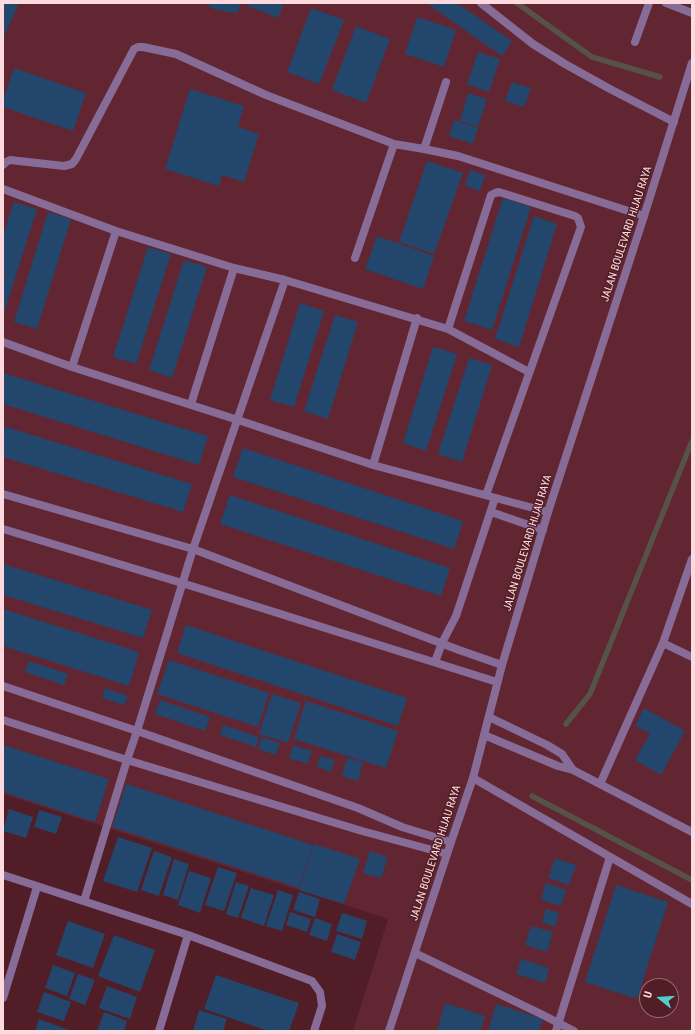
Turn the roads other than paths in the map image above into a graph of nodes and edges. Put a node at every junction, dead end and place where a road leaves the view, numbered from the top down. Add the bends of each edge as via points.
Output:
1 (481, 3) edge
2 (649, 3) edge
3 (668, 4) edge
4 (689, 12) edge
5 (635, 42) dead end
6 (692, 63) edge
7 (446, 82) dead end
8 (674, 122) junction
9 (394, 144) junction
10 (424, 148) junction
11 (3, 165) edge
12 (3, 189) edge
13 (644, 216) junction
14 (116, 232) junction
15 (355, 258) dead end
16 (234, 268) junction
17 (285, 280) junction
18 (417, 318) junction
19 (448, 328) junction
20 (3, 342) edge
21 (72, 367) junction
22 (529, 372) junction
23 (191, 404) junction
24 (238, 420) junction
25 (373, 465) junction
26 (3, 494) edge
27 (486, 495) junction
28 (495, 498) junction
29 (491, 512) junction
30 (548, 512) junction
31 (3, 529) edge
32 (542, 530) junction
33 (193, 549) junction
34 (692, 559) edge
35 (182, 583) junction
36 (442, 643) junction
37 (663, 643) junction
38 (692, 658) edge
39 (435, 662) junction
40 (502, 665) junction
41 (497, 682) junction
42 (3, 686) edge
43 (489, 717) junction
44 (3, 720) edge
45 (137, 731) junction
46 (484, 735) junction
47 (127, 760) junction
48 (573, 770) junction
49 (473, 778) junction
50 (600, 784) junction
51 (692, 832) edge
52 (450, 842) junction
53 (447, 854) junction
54 (610, 857) junction
55 (3, 875) edge
56 (38, 886) junction
57 (84, 901) junction
58 (692, 904) edge
59 (188, 935) junction
60 (415, 953) junction
61 (3, 998) edge
62 (559, 1022) junction
63 (158, 1031) edge
64 (314, 1031) edge
65 (389, 1031) edge
66 (556, 1031) edge
67 (574, 1031) edge

1 - 8 street via 533,44 565,64
2 - 5 street
3 - 4 street
6 - 8 street, JALAN BOULEVARD HIJAU RAYA
7 - 10 street
8 - 13 street, JALAN BOULEVARD HIJAU RAYA
9 - 10 street
9 - 11 street via 266,95 176,54 140,47 134,49 72,164 64,166 10,160
9 - 15 street
10 - 13 street via 458,156
12 - 14 street
13 - 30 street, JALAN BOULEVARD HIJAU RAYA
14 - 16 street
14 - 21 street
16 - 17 street
16 - 23 street
17 - 18 street
17 - 24 street
18 - 19 street
18 - 25 street
19 - 22 street
19 - 22 street via 491,195 500,192 575,216 581,227
20 - 21 street
21 - 23 street
22 - 27 street
23 - 24 street
24 - 25 street
24 - 33 street
25 - 27 street
26 - 33 street
27 - 28 street
28 - 29 street
28 - 30 street
29 - 32 street
29 - 36 street via 456,616
30 - 32 street, JALAN BOULEVARD HIJAU RAYA
31 - 35 street
32 - 40 street, JALAN BOULEVARD HIJAU RAYA
33 - 35 street
33 - 36 street
34 - 37 street
35 - 39 street
35 - 45 street
36 - 39 street
36 - 40 street
37 - 38 street
37 - 50 street
39 - 41 street
40 - 41 street, JALAN BOULEVARD HIJAU RAYA
41 - 43 street, JALAN BOULEVARD HIJAU RAYA
42 - 45 street
43 - 46 street, JALAN BOULEVARD HIJAU RAYA
43 - 48 street via 562,754
44 - 47 street
45 - 47 street
45 - 52 street
46 - 48 street
46 - 49 street, JALAN BOULEVARD HIJAU RAYA
47 - 53 street
47 - 57 street
48 - 50 street
49 - 52 street, JALAN BOULEVARD HIJAU RAYA
49 - 54 street
50 - 51 street
52 - 53 street, JALAN BOULEVARD HIJAU RAYA
53 - 60 street, JALAN BOULEVARD HIJAU RAYA
54 - 58 street
54 - 62 street
55 - 56 street
56 - 57 street
56 - 61 street
57 - 59 street
59 - 63 street
59 - 64 street via 312,980 320,992 322,1006
60 - 62 street
60 - 65 street, JALAN BOULEVARD HIJAU RAYA
62 - 66 street
62 - 67 street

